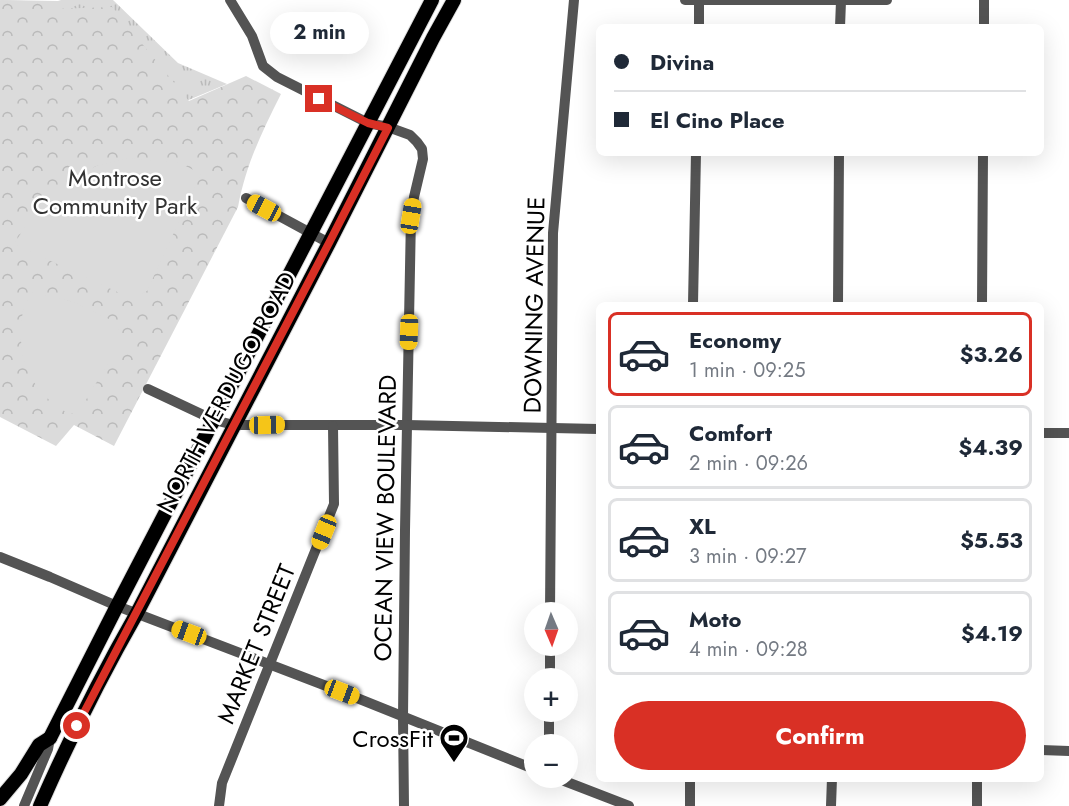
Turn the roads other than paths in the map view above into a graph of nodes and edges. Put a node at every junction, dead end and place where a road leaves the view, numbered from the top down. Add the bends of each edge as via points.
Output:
1 (230, 0) edge
2 (454, 0) edge
3 (574, 0) edge
4 (685, 0) edge
5 (887, 0) edge
6 (984, 0) edge
7 (429, 1) edge
8 (699, 1) edge
9 (841, 1) edge
10 (699, 24) edge
11 (840, 24) edge
12 (984, 24) edge
13 (368, 123) junction
14 (388, 128) junction
15 (696, 156) edge
16 (839, 156) edge
17 (983, 156) edge
18 (246, 198) dead end
19 (312, 233) junction
20 (329, 243) junction
21 (693, 302) edge
22 (838, 302) edge
23 (982, 302) edge
24 (148, 389) dead end
25 (214, 420) junction
26 (234, 425) junction
27 (407, 425) junction
28 (333, 426) junction
29 (552, 429) junction
30 (596, 429) edge
31 (1044, 433) edge
32 (1069, 433) edge
33 (0, 557) edge
34 (550, 602) edge
35 (117, 606) junction
36 (136, 613) junction
37 (270, 665) junction
38 (403, 717) junction
39 (50, 738) junction
40 (67, 746) junction
41 (1044, 750) edge
42 (1069, 751) edge
43 (524, 765) edge
44 (690, 782) edge
45 (832, 782) edge
46 (977, 782) edge
47 (578, 786) edge
48 (0, 799) edge
49 (24, 806) edge
50 (40, 806) edge
51 (219, 806) edge
52 (404, 806) edge
53 (629, 806) edge
54 (690, 806) edge
55 (831, 806) edge
56 (977, 806) edge

1 - 13 street, OCEAN VIEW BOULEVARD via 252,36 262,66
2 - 14 main road, NORTH VERDUGO ROAD
3 - 29 street, DOWNING AVENUE via 553,233
4 - 8 street
5 - 9 street
6 - 12 street
7 - 13 main road, NORTH VERDUGO ROAD
8 - 9 street
8 - 10 street
9 - 11 street
13 - 14 street, OCEAN VIEW BOULEVARD
13 - 19 main road, NORTH VERDUGO ROAD
14 - 20 main road, NORTH VERDUGO ROAD
14 - 27 street, OCEAN VIEW BOULEVARD via 410,135 422,149 423,159 411,216
15 - 21 street
16 - 22 street
17 - 23 street
18 - 19 street
19 - 20 street
19 - 25 main road, NORTH VERDUGO ROAD
20 - 26 main road, NORTH VERDUGO ROAD
24 - 25 street
25 - 26 street
25 - 35 main road, NORTH VERDUGO ROAD
26 - 28 street
26 - 36 main road, NORTH VERDUGO ROAD
27 - 28 street
27 - 29 street
27 - 38 street, OCEAN VIEW BOULEVARD
28 - 37 street, MARKET STREET via 334,504
29 - 30 street
29 - 34 street, DOWNING AVENUE
31 - 32 street
33 - 35 street
35 - 36 street
35 - 39 main road, NORTH VERDUGO ROAD
36 - 37 street
36 - 40 main road, NORTH VERDUGO ROAD
37 - 38 street
37 - 51 street, MARKET STREET via 222,783
38 - 43 street
38 - 52 street, OCEAN VIEW BOULEVARD
39 - 40 main road
39 - 48 main road via 39,745
39 - 49 street, NORTH VERDUGO ROAD
40 - 50 main road, NORTH VERDUGO ROAD
41 - 42 street
44 - 54 street
45 - 55 street
46 - 56 street
47 - 53 street

